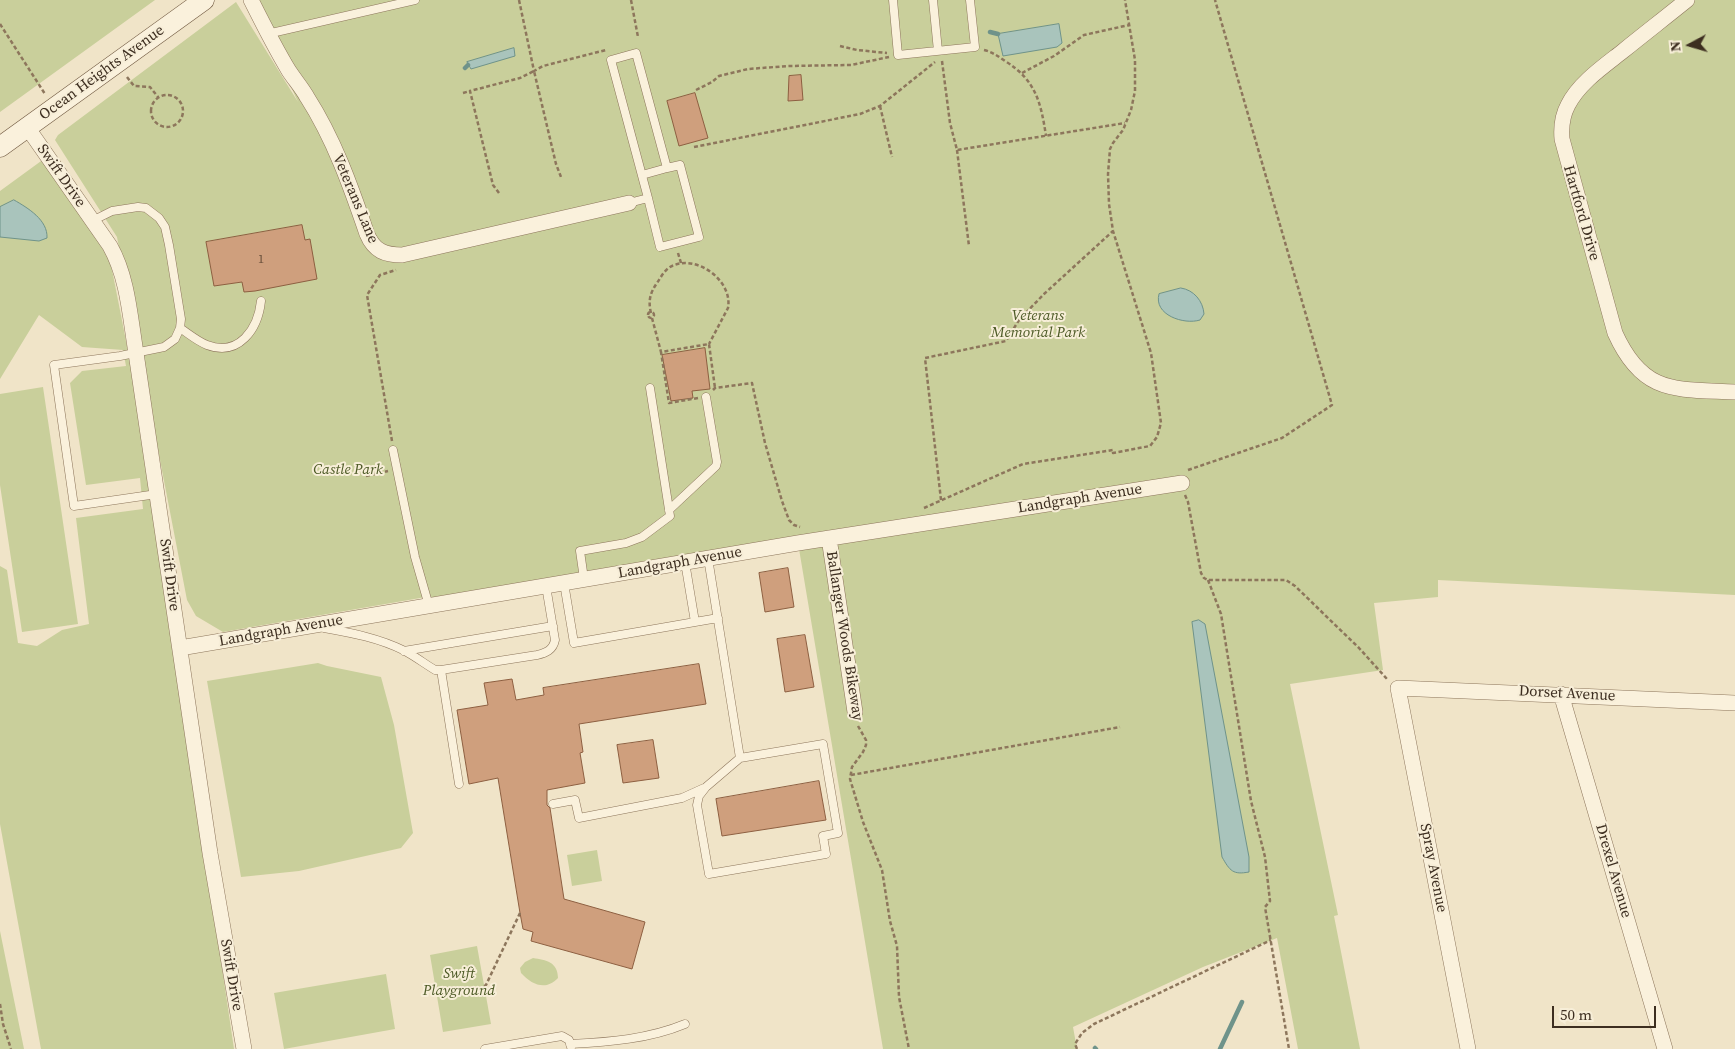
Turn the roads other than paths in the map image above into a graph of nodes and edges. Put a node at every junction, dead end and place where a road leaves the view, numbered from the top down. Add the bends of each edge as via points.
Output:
1 (204, 0) edge
2 (251, 0) edge
3 (415, 0) edge
4 (893, 0) edge
5 (933, 0) edge
6 (970, 0) edge
7 (1687, 0) edge
8 (267, 34) junction
9 (938, 51) junction
10 (28, 127) junction
11 (0, 146) edge
12 (667, 168) junction
13 (642, 175) junction
14 (648, 198) junction
15 (629, 203) joint
16 (92, 221) junction
17 (261, 301) dead end
18 (180, 328) junction
19 (136, 353) junction
20 (650, 388) dead end
21 (1735, 392) edge
22 (706, 397) road end
23 (393, 450) road end
24 (1180, 483) road end
25 (157, 494) junction
26 (669, 510) junction
27 (829, 538) junction
28 (708, 558) junction
29 (685, 562) junction
30 (584, 580) junction
31 (564, 583) junction
32 (546, 586) junction
33 (429, 606) junction
34 (718, 618) junction
35 (695, 622) junction
36 (312, 626) junction
37 (554, 626) junction
38 (180, 648) junction
39 (404, 651) junction
40 (441, 670) junction
41 (1398, 688) joint
42 (1561, 694) junction
43 (1735, 703) edge
44 (855, 712) road end
45 (740, 758) junction
46 (460, 784) dead end
47 (706, 787) junction
48 (553, 804) dead end
49 (685, 1024) dead end
50 (571, 1047) edge
51 (244, 1049) edge
52 (485, 1049) edge
53 (1468, 1049) edge
54 (1665, 1049) edge

1 - 10 main road, Ocean Heights Avenue
2 - 8 street, Veterans Lane
3 - 8 lane
4 - 9 lane via 898,55
5 - 9 lane
6 - 9 lane via 976,47
7 - 21 street, Hartford Drive via 1599,70 1578,91 1564,116 1562,139 1615,333 1628,359 1652,381 1667,386
8 - 15 street, Veterans Lane via 308,97 343,170 370,241 378,251 409,254
10 - 11 main road, Ocean Heights Avenue
10 - 16 street, Swift Drive
12 - 13 lane
12 - 13 lane via 636,53 611,60
12 - 14 lane via 680,165 699,237 660,247
13 - 14 lane
14 - 15 lane
16 - 18 lane via 112,211 138,207 146,208 159,218 165,227 169,245
16 - 19 street, Swift Drive via 115,255 120,269
17 - 18 lane via 260,314 252,329 245,338 231,346 208,345
18 - 19 lane via 167,345
19 - 25 street, Swift Drive
19 - 25 lane via 54,365 74,506
20 - 26 lane
22 - 26 lane via 716,466
23 - 33 lane via 415,557
24 - 27 street, Landgraph Avenue
25 - 38 street, Swift Drive
26 - 30 lane via 670,516 642,537 580,551
27 - 28 street, Landgraph Avenue
27 - 44 street, Ballanger Woods Bikeway
28 - 29 street, Landgraph Avenue
28 - 34 lane
29 - 30 street, Landgraph Avenue
29 - 35 lane
30 - 31 street, Landgraph Avenue
31 - 32 street, Landgraph Avenue
31 - 35 lane via 574,643
32 - 33 street, Landgraph Avenue
32 - 37 lane
33 - 36 street, Landgraph Avenue
34 - 35 lane
34 - 45 lane
36 - 38 street, Landgraph Avenue
36 - 39 lane via 359,634
37 - 39 lane
37 - 40 lane via 553,648 545,653
38 - 51 street, Swift Drive via 210,853
39 - 40 lane via 435,670
40 - 46 lane
41 - 42 street, Dorset Avenue
41 - 53 street, Spray Avenue
42 - 43 street, Dorset Avenue
42 - 54 street, Drexel Avenue
45 - 47 lane
45 - 47 lane via 823,744 838,834 823,836 826,854 709,874 697,805
47 - 48 lane via 682,798 578,818 575,800
49 - 50 lane via 668,1031
50 - 52 lane via 569,1040 562,1036

